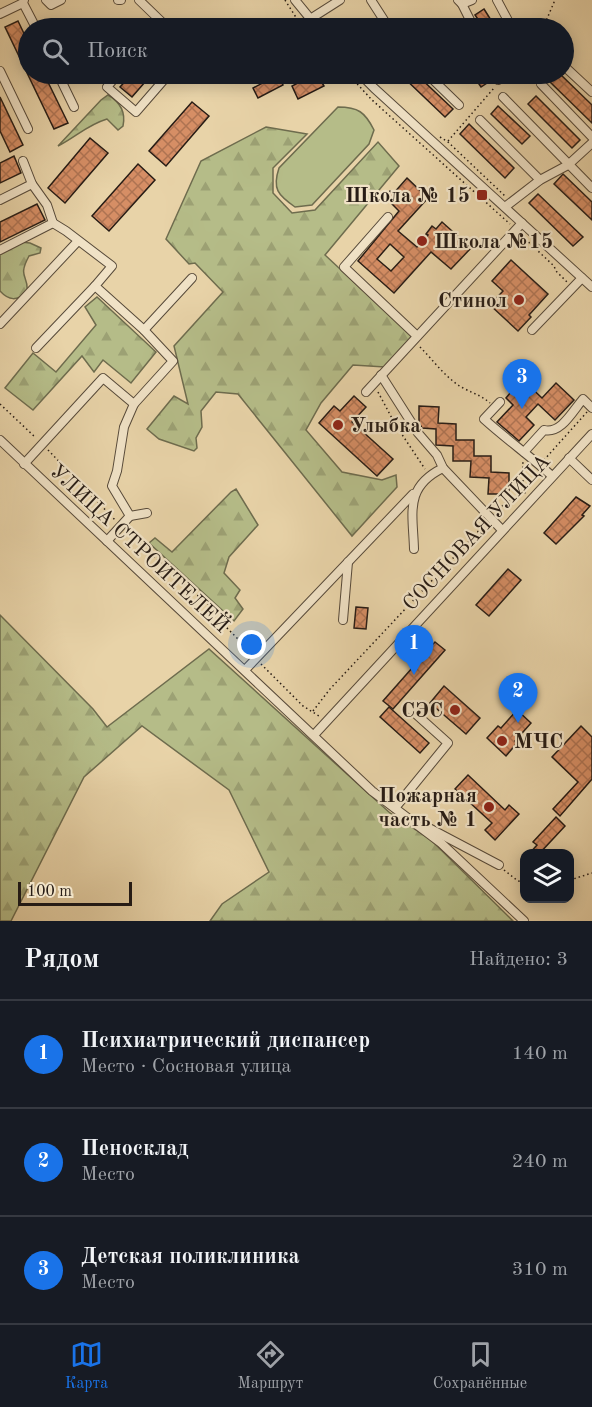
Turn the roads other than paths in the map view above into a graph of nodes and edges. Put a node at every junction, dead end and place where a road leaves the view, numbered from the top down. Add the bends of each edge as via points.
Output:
1 (46, 0) edge
2 (61, 0) edge
3 (138, 0) edge
4 (295, 0) edge
5 (340, 0) edge
6 (370, 0) edge
7 (472, 0) edge
8 (497, 0) edge
9 (24, 1) edge
10 (460, 2) edge
11 (0, 14) edge
12 (32, 18) edge
13 (157, 18) edge
14 (309, 18) edge
15 (314, 18) edge
16 (382, 18) edge
17 (469, 18) edge
18 (507, 18) edge
19 (0, 71) edge
20 (574, 75) edge
21 (63, 84) edge
22 (110, 84) edge
23 (160, 84) edge
24 (371, 84) edge
25 (437, 84) edge
26 (541, 84) dead end
27 (592, 92) edge
28 (503, 97) dead end
29 (459, 105) dead end
30 (74, 107) dead end
31 (480, 120) dead end
32 (28, 129) dead end
33 (592, 137) edge
34 (592, 143) edge
35 (23, 161) dead end
36 (568, 165) junction
37 (540, 180) junction
38 (32, 184) junction
39 (592, 188) edge
40 (0, 200) edge
41 (508, 205) junction
42 (388, 217) dead end
43 (522, 223) junction
44 (53, 224) junction
45 (78, 240) junction
46 (0, 250) edge
47 (192, 278) dead end
48 (582, 278) junction
49 (95, 286) junction
50 (592, 287) edge
51 (0, 324) edge
52 (144, 330) junction
53 (532, 330) dead end
54 (415, 338) junction
55 (36, 348) dead end
56 (381, 375) junction
57 (366, 392) dead end
58 (134, 404) junction
59 (497, 405) road end
60 (592, 408) edge
61 (592, 434) edge
62 (1, 443) edge
63 (524, 452) junction
64 (569, 458) junction
65 (24, 464) junction
66 (443, 468) junction
67 (552, 476) junction
68 (592, 480) edge
69 (413, 494) junction
70 (147, 513) dead end
71 (130, 516) junction
72 (502, 530) junction
73 (107, 541) junction
74 (414, 549) dead end
75 (348, 561) junction
76 (343, 620) dead end
77 (245, 670) junction
78 (408, 707) dead end
79 (314, 735) junction
80 (395, 808) junction
81 (410, 817) junction
82 (499, 865) road end
83 (524, 921) edge

1 - 2 street via 51,4
3 - 13 street
4 - 14 street
5 - 15 street
6 - 16 street
7 - 10 street
8 - 18 street
9 - 11 street
9 - 12 street
10 - 17 street
19 - 32 street
20 - 27 street
21 - 30 street
22 - 23 street via 107,87 136,112
24 - 41 street
25 - 29 street
26 - 33 street
28 - 36 street
31 - 37 street
34 - 36 street
35 - 38 street
36 - 37 street
36 - 39 street
37 - 41 street
38 - 40 street
38 - 44 street via 47,205
41 - 43 street
42 - 54 street via 344,267
43 - 48 street
43 - 54 street
44 - 45 street
44 - 46 street
45 - 49 street via 112,266
45 - 51 street
47 - 52 street
48 - 50 street
48 - 53 street
49 - 52 street
49 - 55 street
52 - 58 street via 173,361
54 - 56 street
56 - 57 street
56 - 66 street
58 - 65 street via 103,378
58 - 71 street via 124,427 112,486
59 - 63 street via 484,419
60 - 63 street via 583,399 558,428 552,432 544,430
61 - 64 street, СОСНОВАЯ УЛИЦА
62 - 65 street, УЛИЦА СТРОИТЕЛЕЙ
63 - 67 street
64 - 67 street, СОСНОВАЯ УЛИЦА
64 - 68 street
65 - 73 street, УЛИЦА СТРОИТЕЛЕЙ
66 - 69 street via 429,475
66 - 72 street
67 - 72 street, СОСНОВАЯ УЛИЦА
69 - 74 street
69 - 75 street
70 - 71 street
71 - 73 street
72 - 79 street, СОСНОВАЯ УЛИЦА
73 - 77 street, УЛИЦА СТРОИТЕЛЕЙ
75 - 76 street
75 - 77 street
77 - 79 street, УЛИЦА СТРОИТЕЛЕЙ
78 - 80 street via 448,742
79 - 80 street, УЛИЦА СТРОИТЕЛЕЙ
80 - 81 street, УЛИЦА СТРОИТЕЛЕЙ
81 - 82 street
81 - 83 street, УЛИЦА СТРОИТЕЛЕЙ

